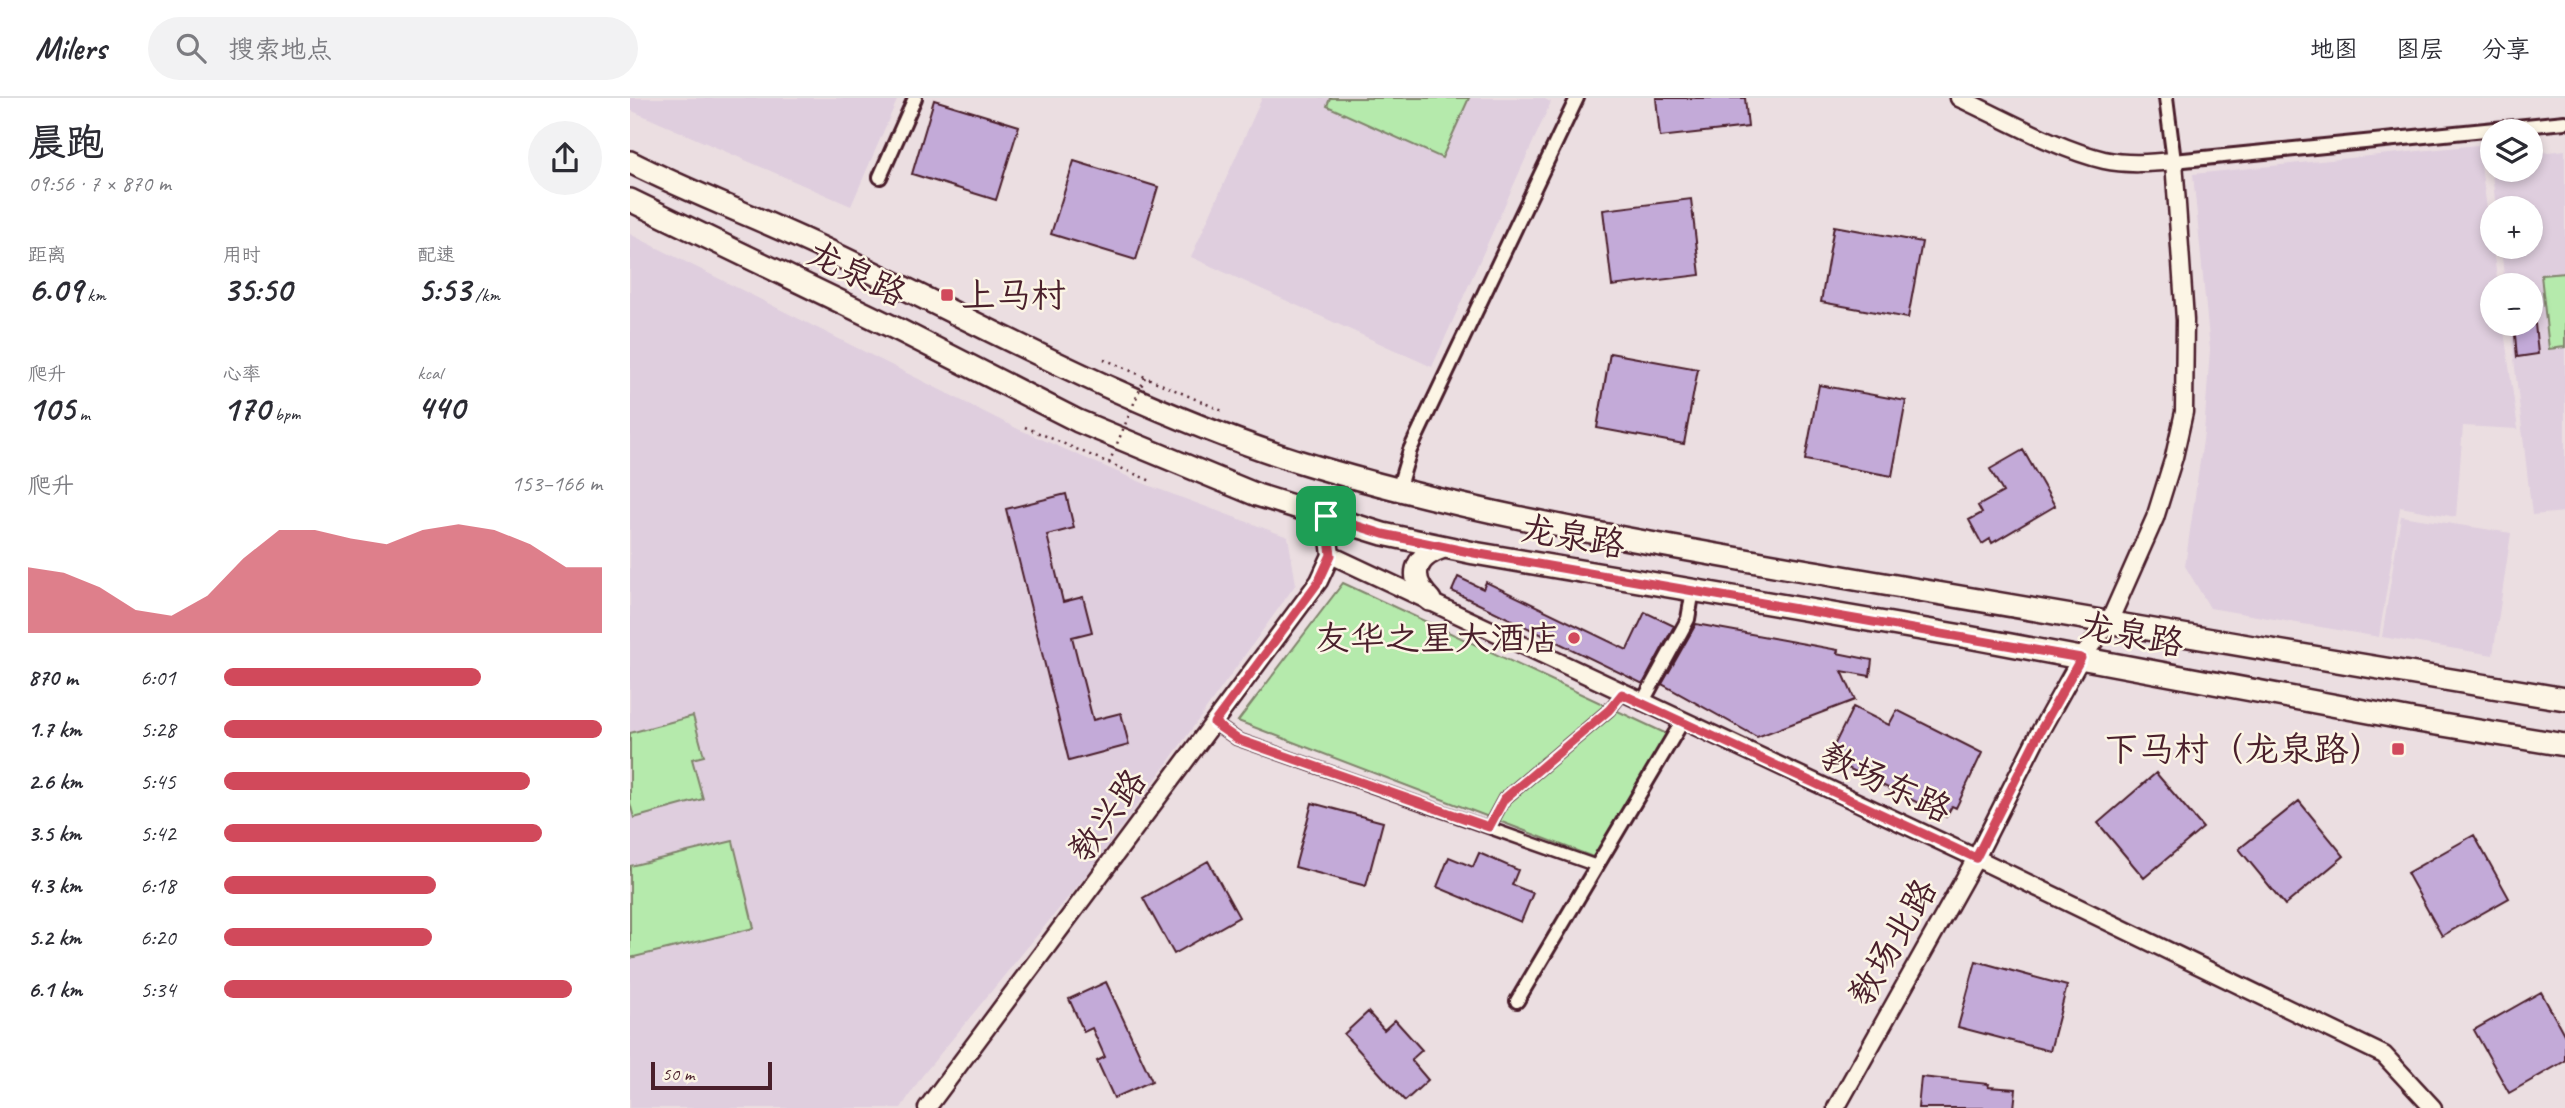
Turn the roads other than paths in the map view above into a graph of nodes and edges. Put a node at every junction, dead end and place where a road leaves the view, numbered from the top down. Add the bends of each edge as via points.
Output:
1 (915, 98) edge
2 (1577, 98) edge
3 (1959, 98) edge
4 (2166, 98) edge
5 (2565, 121) edge
6 (2174, 161) junction
7 (630, 162) edge
8 (880, 177) dead end
9 (630, 200) edge
10 (1398, 490) junction
11 (1326, 516) junction
12 (1444, 547) junction
13 (1331, 555) junction
14 (1693, 590) junction
15 (1430, 600) junction
16 (2108, 624) junction
17 (2081, 658) junction
18 (1622, 694) junction
19 (2565, 699) edge
20 (1642, 703) junction
21 (1682, 722) junction
22 (1214, 723) junction
23 (2565, 745) edge
24 (1489, 827) junction
25 (1976, 858) junction
26 (1597, 866) junction
27 (1517, 1001) dead end
28 (927, 1108) edge
29 (1836, 1108) edge
30 (2433, 1108) edge

1 - 8 street
2 - 10 street via 1410,450
3 - 6 street via 2105,160
4 - 6 street
5 - 6 street
6 - 16 street, 教场北路 via 2185,320 2184,412 2155,518
7 - 10 main road, 龙泉路 via 779,226 1188,423
9 - 11 main road, 龙泉路 via 1078,421 1258,495
10 - 16 main road, 龙泉路 via 1630,540
11 - 12 main road, 龙泉路
11 - 13 street
12 - 14 main road, 龙泉路
12 - 15 main road via 1425,555 1418,566 1419,589
13 - 15 street, 教场东路
13 - 22 street, 教兴路 via 1319,581
14 - 17 main road, 龙泉路
14 - 20 street via 1688,618
15 - 18 street, 教场东路
16 - 17 street, 教场北路
16 - 19 main road, 龙泉路
17 - 23 main road, 龙泉路
17 - 25 street, 教场北路
18 - 20 street, 教场东路
18 - 24 street via 1504,799
20 - 21 street, 教场东路
21 - 25 street, 教场东路
21 - 26 street
22 - 24 street via 1237,739
22 - 28 street, 教兴路
24 - 26 street
25 - 29 street, 教场北路
25 - 30 street, 教场东路 via 2384,1055
26 - 27 street

